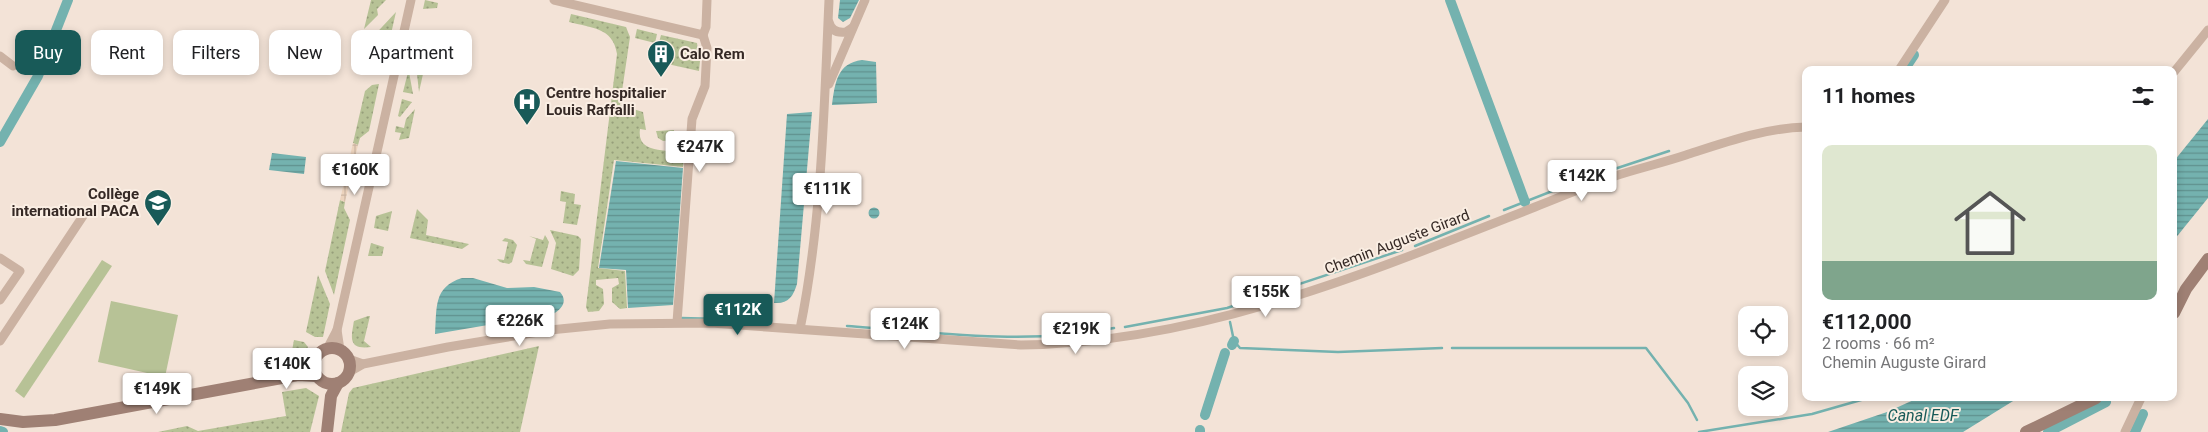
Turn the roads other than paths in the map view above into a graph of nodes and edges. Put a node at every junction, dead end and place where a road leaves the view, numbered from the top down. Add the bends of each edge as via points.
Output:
1 (411, 0) edge
2 (554, 0) edge
3 (707, 0) edge
4 (829, 0) edge
5 (865, 0) edge
6 (1945, 0) edge
7 (567, 1) edge
8 (828, 20) junction
9 (852, 28) junction
10 (2208, 30) edge
11 (704, 35) junction
12 (0, 56) edge
13 (13, 66) dead end
14 (1902, 66) edge
15 (2177, 68) edge
16 (825, 96) junction
17 (1802, 128) edge
18 (83, 216) dead end
19 (0, 258) edge
20 (2208, 259) edge
21 (0, 300) edge
22 (2177, 307) edge
23 (677, 322) junction
24 (800, 328) junction
25 (337, 330) junction
26 (0, 341) edge
27 (327, 348) junction
28 (346, 360) junction
29 (314, 363) junction
30 (298, 375) junction
31 (320, 379) junction
32 (338, 383) junction
33 (331, 396) junction
34 (2090, 401) edge
35 (2136, 401) edge
36 (2139, 401) edge
37 (2135, 408) junction
38 (0, 419) edge
39 (326, 432) edge
40 (2026, 432) edge
41 (2125, 432) edge

1 - 25 street
2 - 7 street
3 - 11 street
4 - 8 street
5 - 9 street
6 - 14 street
7 - 11 street
8 - 9 street via 834,30 846,32
8 - 16 street
9 - 16 street
10 - 15 street
11 - 23 street via 704,86 692,118
12 - 13 street
16 - 24 street via 808,283
17 - 24 street, Chemin Auguste Girard via 1759,133 1612,177 1290,299 1181,326 1081,342 1021,345
18 - 26 street
19 - 21 street via 20,271
20 - 22 street
23 - 24 street, Chemin Auguste Girard
23 - 28 street, Chemin Auguste Girard via 578,326 363,364
25 - 27 street
25 - 28 street
27 - 28 street
27 - 29 street via 318,354
28 - 32 street
29 - 30 street
29 - 31 street
30 - 31 street
30 - 38 street via 56,420 23,422
31 - 32 street
31 - 33 street
32 - 33 street
33 - 39 street
34 - 40 street
35 - 37 street
36 - 37 street
37 - 41 street

